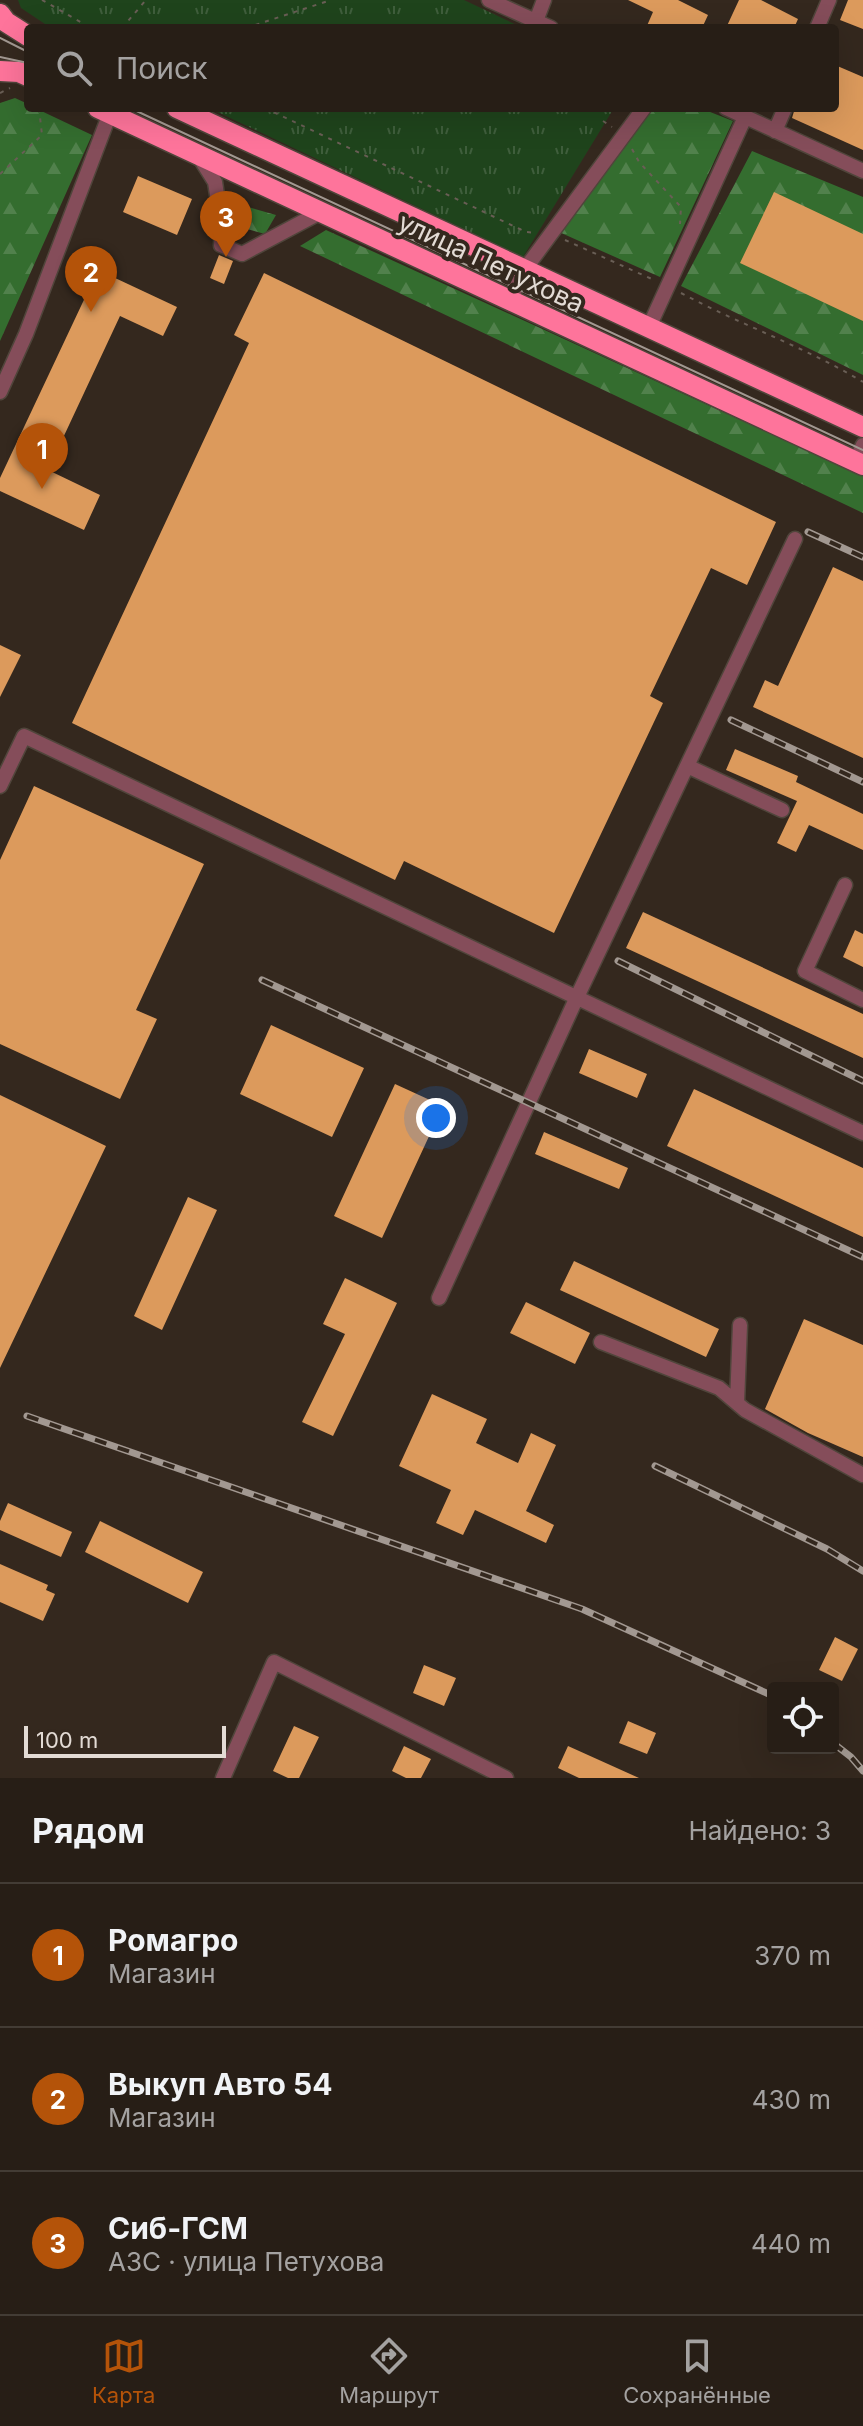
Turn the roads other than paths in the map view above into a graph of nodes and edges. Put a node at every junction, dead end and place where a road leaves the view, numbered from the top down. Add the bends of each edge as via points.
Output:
1 (489, 0) edge
2 (544, 0) edge
3 (829, 0) edge
4 (0, 14) edge
5 (536, 21) junction
6 (542, 24) edge
7 (819, 24) edge
8 (24, 33) edge
9 (0, 71) edge
10 (24, 74) edge
11 (106, 112) edge
12 (111, 112) edge
13 (186, 112) edge
14 (641, 112) edge
15 (734, 112) edge
16 (783, 112) edge
17 (745, 117) junction
18 (775, 131) junction
19 (198, 155) junction
20 (863, 171) edge
21 (321, 212) junction
22 (525, 269) junction
23 (510, 300) junction
24 (649, 327) junction
25 (0, 392) edge
26 (863, 427) edge
27 (861, 457) edge
28 (795, 539) dead end
29 (687, 766) junction
30 (0, 786) edge
31 (782, 810) dead end
32 (845, 885) dead end
33 (577, 997) junction
34 (863, 1000) edge
35 (863, 1133) edge
36 (439, 1298) dead end
37 (740, 1325) dead end
38 (601, 1342) dead end
39 (737, 1403) junction
40 (863, 1475) edge
41 (223, 1778) edge
42 (506, 1778) edge

1 - 5 street
2 - 5 street
3 - 7 street
4 - 8 highway
5 - 6 street
9 - 10 highway
11 - 25 street
12 - 19 highway, улица Петухова
13 - 22 highway, улица Петухова
14 - 22 street
15 - 17 street
16 - 18 street
17 - 18 street
17 - 24 street
18 - 20 street
19 - 21 highway, улица Петухова
19 - 21 street via 215,182 221,245 242,254
21 - 23 highway, улица Петухова
22 - 23 street
22 - 24 highway, улица Петухова
23 - 27 highway, улица Петухова
24 - 26 highway, улица Петухова
28 - 29 street
29 - 31 street
29 - 33 street
30 - 33 street via 24,736
32 - 34 street via 805,971
33 - 35 street
33 - 36 street
37 - 39 street
38 - 39 street via 719,1388
39 - 40 street
41 - 42 street via 274,1662

